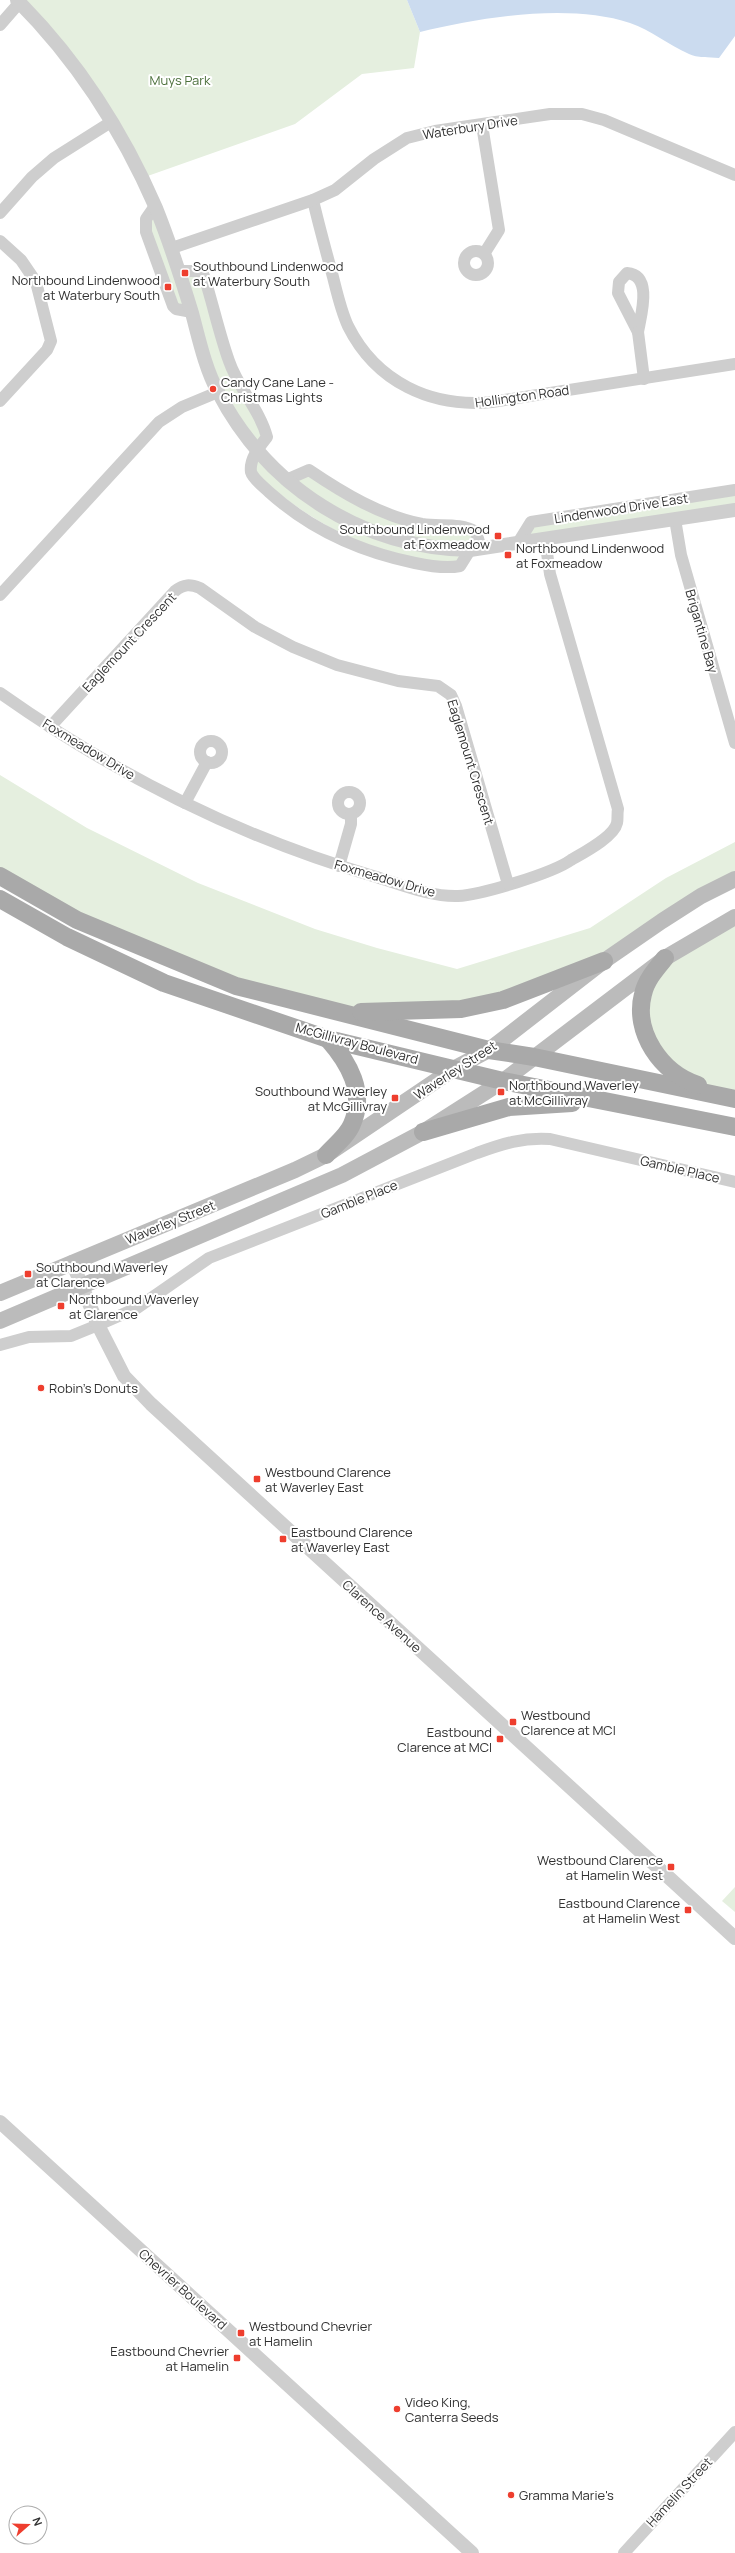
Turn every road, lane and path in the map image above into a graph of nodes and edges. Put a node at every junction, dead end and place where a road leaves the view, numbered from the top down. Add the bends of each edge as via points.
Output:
1 (18, 1) edge
2 (0, 25) edge
3 (111, 122) junction
4 (482, 125) junction
5 (735, 175) edge
6 (313, 200) junction
7 (155, 206) junction
8 (0, 213) edge
9 (0, 241) edge
10 (172, 248) junction
11 (484, 254) dead end
12 (180, 271) junction
13 (192, 312) junction
14 (638, 332) dead end
15 (735, 364) edge
16 (644, 379) junction
17 (218, 392) junction
18 (0, 401) edge
19 (257, 451) junction
20 (286, 480) junction
21 (735, 490) edge
22 (735, 510) edge
23 (675, 518) junction
24 (545, 539) junction
25 (518, 543) junction
26 (475, 549) junction
27 (0, 595) edge
28 (0, 693) edge
29 (50, 727) junction
30 (735, 743) edge
31 (207, 762) dead end
32 (185, 803) junction
33 (351, 814) dead end
34 (339, 866) junction
35 (0, 876) edge
36 (735, 879) edge
37 (508, 884) junction
38 (0, 898) edge
39 (735, 917) edge
40 (665, 958) junction
41 (604, 961) junction
42 (336, 1013) junction
43 (328, 1039) junction
44 (489, 1050) junction
45 (534, 1057) junction
46 (455, 1068) junction
47 (503, 1081) junction
48 (735, 1097) edge
49 (613, 1104) junction
50 (735, 1127) edge
51 (423, 1132) junction
52 (326, 1155) junction
53 (735, 1182) edge
54 (72, 1262) junction
55 (82, 1287) junction
56 (0, 1293) edge
57 (0, 1321) edge
58 (98, 1325) junction
59 (0, 1345) edge
60 (735, 1938) edge
61 (0, 2122) edge
62 (735, 2432) edge
63 (472, 2553) edge
64 (624, 2553) edge

1 - 2 street
1 - 3 street, Lindenwood Drive East via 68,56
3 - 7 street, Lindenwood Drive East
3 - 8 street via 54,158 32,177
4 - 5 street, Waterbury Drive via 550,114 582,114 630,129
4 - 6 street, Waterbury Drive via 434,131 407,138 374,159 335,190
4 - 11 street via 499,230
6 - 10 street, Waterbury Drive
6 - 16 street, Hollington Road via 348,325 371,360 405,387 445,402 477,404
7 - 10 street, Lindenwood Drive East
7 - 13 street via 146,219 146,232 173,306
9 - 18 street via 30,270 36,282 51,335 47,350
10 - 12 street, Lindenwood Drive East
12 - 13 street, Lindenwood Drive East
12 - 19 street via 197,271 204,276 229,361 264,426 267,437
13 - 17 street, Lindenwood Drive East
14 - 16 street
15 - 16 street, Hollington Road
17 - 19 street, Lindenwood Drive East
17 - 27 street via 182,407 159,422
19 - 20 street, Lindenwood Drive East
19 - 26 street via 252,461 251,472 254,478 315,526 341,540 397,560 452,568 460,566
20 - 26 street, Lindenwood Drive East via 330,512 365,529 402,542 441,549
20 - 26 street via 309,470 368,506 422,524 468,527 476,532
21 - 25 street, Lindenwood Drive East via 531,522
22 - 23 street, Lindenwood Drive East
23 - 24 street, Lindenwood Drive East
23 - 30 street, Brigantine Bay via 680,555
24 - 25 street, Lindenwood Drive East
24 - 37 street, Foxmeadow Drive via 550,574 618,809 617,825 609,836 559,868
25 - 26 street, Lindenwood Drive East
28 - 29 street, Foxmeadow Drive
29 - 32 street, Foxmeadow Drive
29 - 37 street, Eaglemount Crescent via 175,591 182,585 191,584 255,627 337,665 398,681 445,688 456,706
31 - 32 street
32 - 34 street, Foxmeadow Drive
33 - 34 street via 351,824
34 - 37 street, Foxmeadow Drive via 443,895 475,894
35 - 42 main road, McGillivray Boulevard via 77,920 236,986
36 - 41 main road, Waverley Street via 662,920
38 - 43 main road, McGillivray Boulevard via 68,937 164,983
39 - 40 main road, Waverley Street
40 - 45 main road, Waverley Street
40 - 48 main road via 649,978 642,1000 641,1016 650,1045 662,1061 692,1083
41 - 42 main road via 510,997 461,1009
41 - 44 main road, Waverley Street
42 - 44 main road, McGillivray Boulevard
43 - 46 main road, McGillivray Boulevard
43 - 52 main road via 342,1054 354,1078 358,1101 352,1125
44 - 45 main road, McGillivray Boulevard
44 - 46 main road, Waverley Street
45 - 47 main road, Waverley Street
45 - 48 main road, McGillivray Boulevard
46 - 47 main road, McGillivray Boulevard
46 - 52 main road, Waverley Street
47 - 49 main road, McGillivray Boulevard
47 - 51 main road, Waverley Street
49 - 50 main road, McGillivray Boulevard
49 - 51 main road via 542,1104 510,1107
51 - 55 main road, Waverley Street via 342,1175
52 - 54 main road, Waverley Street
53 - 58 street, Gamble Place via 550,1139 516,1140 476,1153 209,1258 137,1308
54 - 55 street, Clarence Avenue
54 - 56 main road, Waverley Street
55 - 57 main road, Waverley Street
55 - 58 street, Clarence Avenue
58 - 59 street, Gamble Place via 71,1336 29,1337
58 - 60 street, Clarence Avenue via 124,1376 151,1404
61 - 63 street, Chevrier Boulevard
62 - 64 street, Hamelin Street

